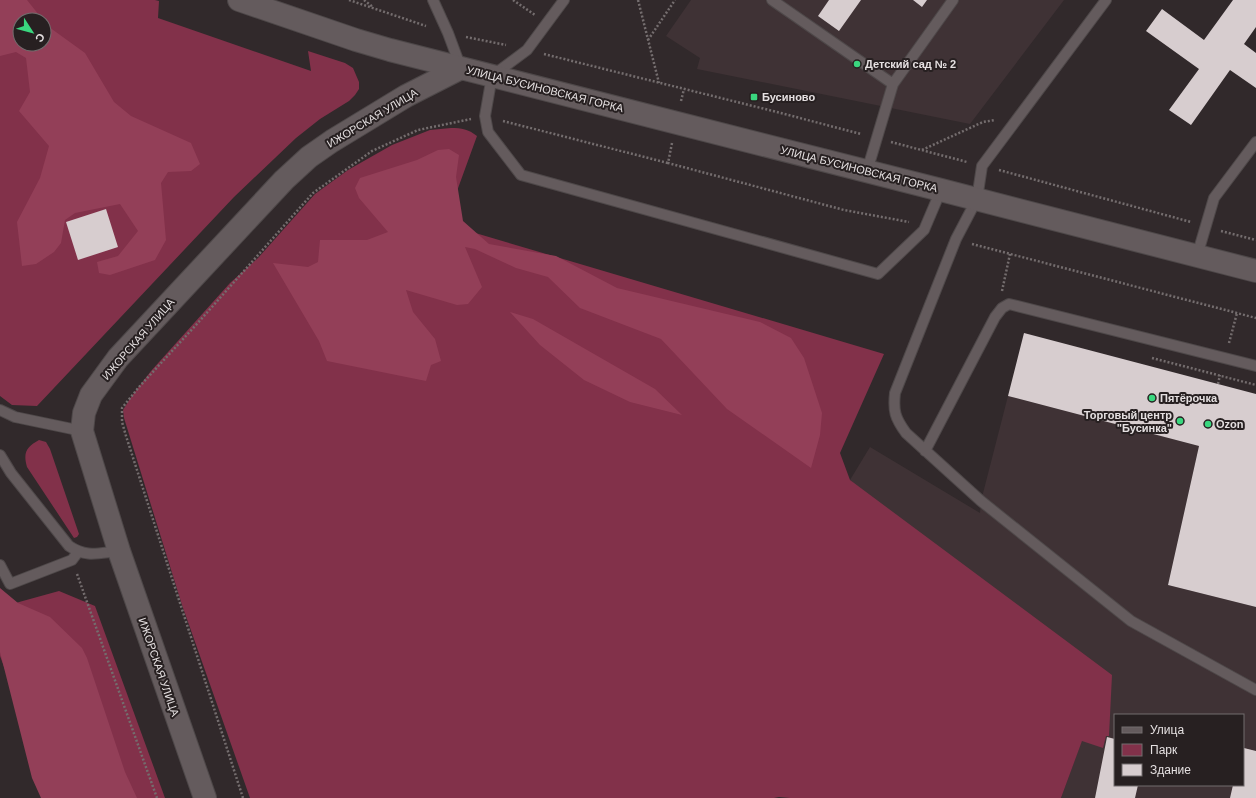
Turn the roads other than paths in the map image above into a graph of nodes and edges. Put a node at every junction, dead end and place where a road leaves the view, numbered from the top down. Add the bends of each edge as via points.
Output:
1 (239, 0) edge
2 (433, 0) edge
3 (564, 0) edge
4 (772, 0) edge
5 (953, 0) edge
6 (1106, 0) edge
7 (461, 68) junction
8 (492, 76) junction
9 (893, 84) junction
10 (1256, 142) edge
11 (867, 171) junction
12 (941, 190) junction
13 (977, 199) junction
14 (1197, 256) junction
15 (1256, 272) edge
16 (1256, 366) edge
17 (0, 410) edge
18 (82, 431) junction
19 (925, 450) junction
20 (0, 454) edge
21 (119, 551) junction
22 (75, 556) junction
23 (0, 565) edge
24 (1256, 690) edge
25 (204, 798) edge

1 - 7 street, УЛИЦА БУСИНОВСКАЯ ГОРКА via 356,40
2 - 7 lane
3 - 8 lane via 527,50
4 - 9 lane
5 - 9 lane
6 - 13 lane via 982,166
7 - 8 street, УЛИЦА БУСИНОВСКАЯ ГОРКА
7 - 18 street, ИЖОРСКАЯ УЛИЦА via 406,96 332,141 309,157 284,180 118,358 91,395 84,413
8 - 11 street, УЛИЦА БУСИНОВСКАЯ ГОРКА
8 - 12 lane via 485,116 488,132 521,174 878,274 924,230
9 - 11 lane
10 - 14 lane via 1214,198
11 - 12 street, УЛИЦА БУСИНОВСКАЯ ГОРКА
12 - 13 street, УЛИЦА БУСИНОВСКАЯ ГОРКА
13 - 14 street, УЛИЦА БУСИНОВСКАЯ ГОРКА
13 - 19 lane via 956,239 894,392 893,407 897,420 906,433
14 - 15 street, УЛИЦА БУСИНОВСКАЯ ГОРКА
16 - 19 lane via 1009,304 995,316
17 - 18 lane via 15,417
18 - 21 street, ИЖОРСКАЯ УЛИЦА
19 - 24 lane via 981,502 1130,621
20 - 22 lane
21 - 22 lane
21 - 25 street, ИЖОРСКАЯ УЛИЦА
22 - 23 lane via 10,584

